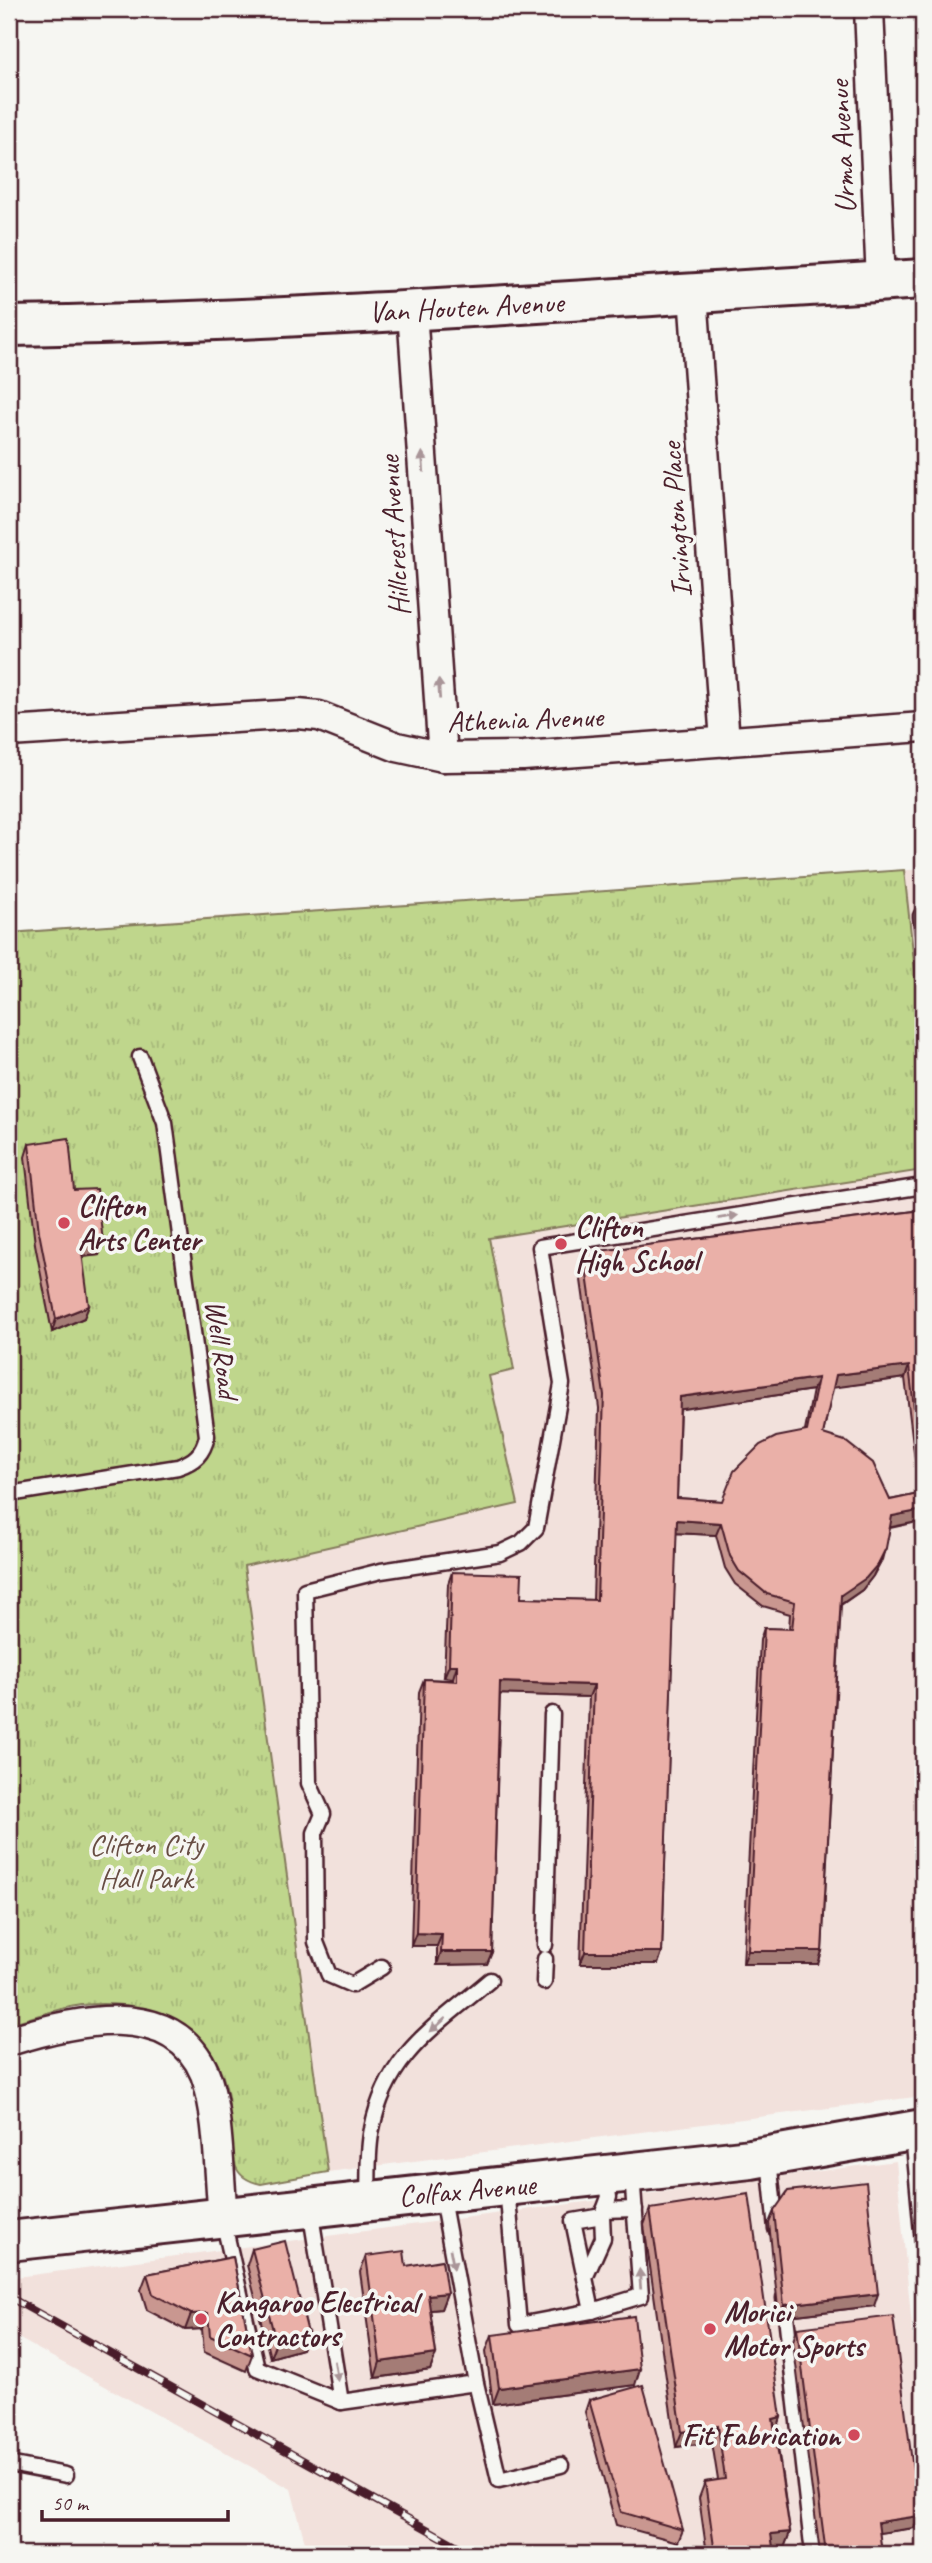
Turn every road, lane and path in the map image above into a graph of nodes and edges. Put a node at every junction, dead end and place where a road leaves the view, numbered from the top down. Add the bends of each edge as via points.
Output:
1 (869, 9) edge
2 (923, 279) edge
3 (881, 282) junction
4 (693, 294) junction
5 (412, 311) junction
6 (9, 326) edge
7 (923, 727) edge
8 (9, 732) edge
9 (725, 742) junction
10 (443, 757) junction
11 (923, 913) edge
12 (923, 933) edge
13 (140, 1057) dead end
14 (923, 1186) edge
15 (9, 1494) edge
16 (552, 1714) dead end
17 (382, 1966) dead end
18 (490, 1980) dead end
19 (544, 1982) dead end
20 (9, 2041) edge
21 (918, 2130) edge
22 (769, 2156) junction
23 (507, 2185) junction
24 (441, 2192) junction
25 (616, 2197) junction
26 (368, 2199) junction
27 (310, 2207) junction
28 (223, 2218) junction
29 (9, 2241) edge
30 (777, 2242) edge
31 (923, 2244) edge
32 (585, 2278) junction
33 (782, 2283) edge
34 (592, 2311) junction
35 (475, 2383) junction
36 (341, 2402) junction
37 (9, 2464) edge
38 (561, 2465) dead end
39 (66, 2475) dead end
40 (813, 2554) edge

1 - 3 street, Urma Avenue
2 - 3 main road, Van Houten Avenue
3 - 4 main road, Van Houten Avenue
4 - 5 main road, Van Houten Avenue
4 - 9 street, Irvington Place
5 - 6 main road, Van Houten Avenue
10 -> 5 street, Hillcrest Avenue
7 - 9 street, Athenia Avenue
8 - 10 street, Athenia Avenue via 298,714 319,716 397,747
9 - 10 street, Athenia Avenue
11 - 12 lane
13 - 15 lane, Well Road via 165,1122 207,1436 204,1449 193,1462 178,1467
17 -> 14 lane via 352,1985 329,1975 316,1942 315,1833 323,1814 309,1783 305,1590 381,1571 500,1553 521,1543 536,1528 562,1384 540,1247
16 - 19 lane
18 -> 26 lane via 413,2046 392,2071 371,2132
20 - 28 street via 83,2021 114,2020 148,2025 176,2039 205,2074
21 - 22 main road, Colfax Avenue
21 - 31 lane
22 - 25 main road, Colfax Avenue
22 - 30 lane
23 - 24 main road, Colfax Avenue
23 - 25 main road, Colfax Avenue
23 - 34 lane via 519,2325
24 - 26 main road, Colfax Avenue
24 -> 35 lane
25 - 32 lane
25 - 32 lane via 573,2221
34 -> 25 lane via 641,2296
26 - 27 main road, Colfax Avenue
27 - 28 main road, Colfax Avenue
27 -> 36 lane
28 - 29 main road, Colfax Avenue
28 - 36 lane via 257,2368
32 - 34 lane
33 - 40 lane
35 - 36 lane
35 - 38 lane via 499,2480
37 - 39 lane

